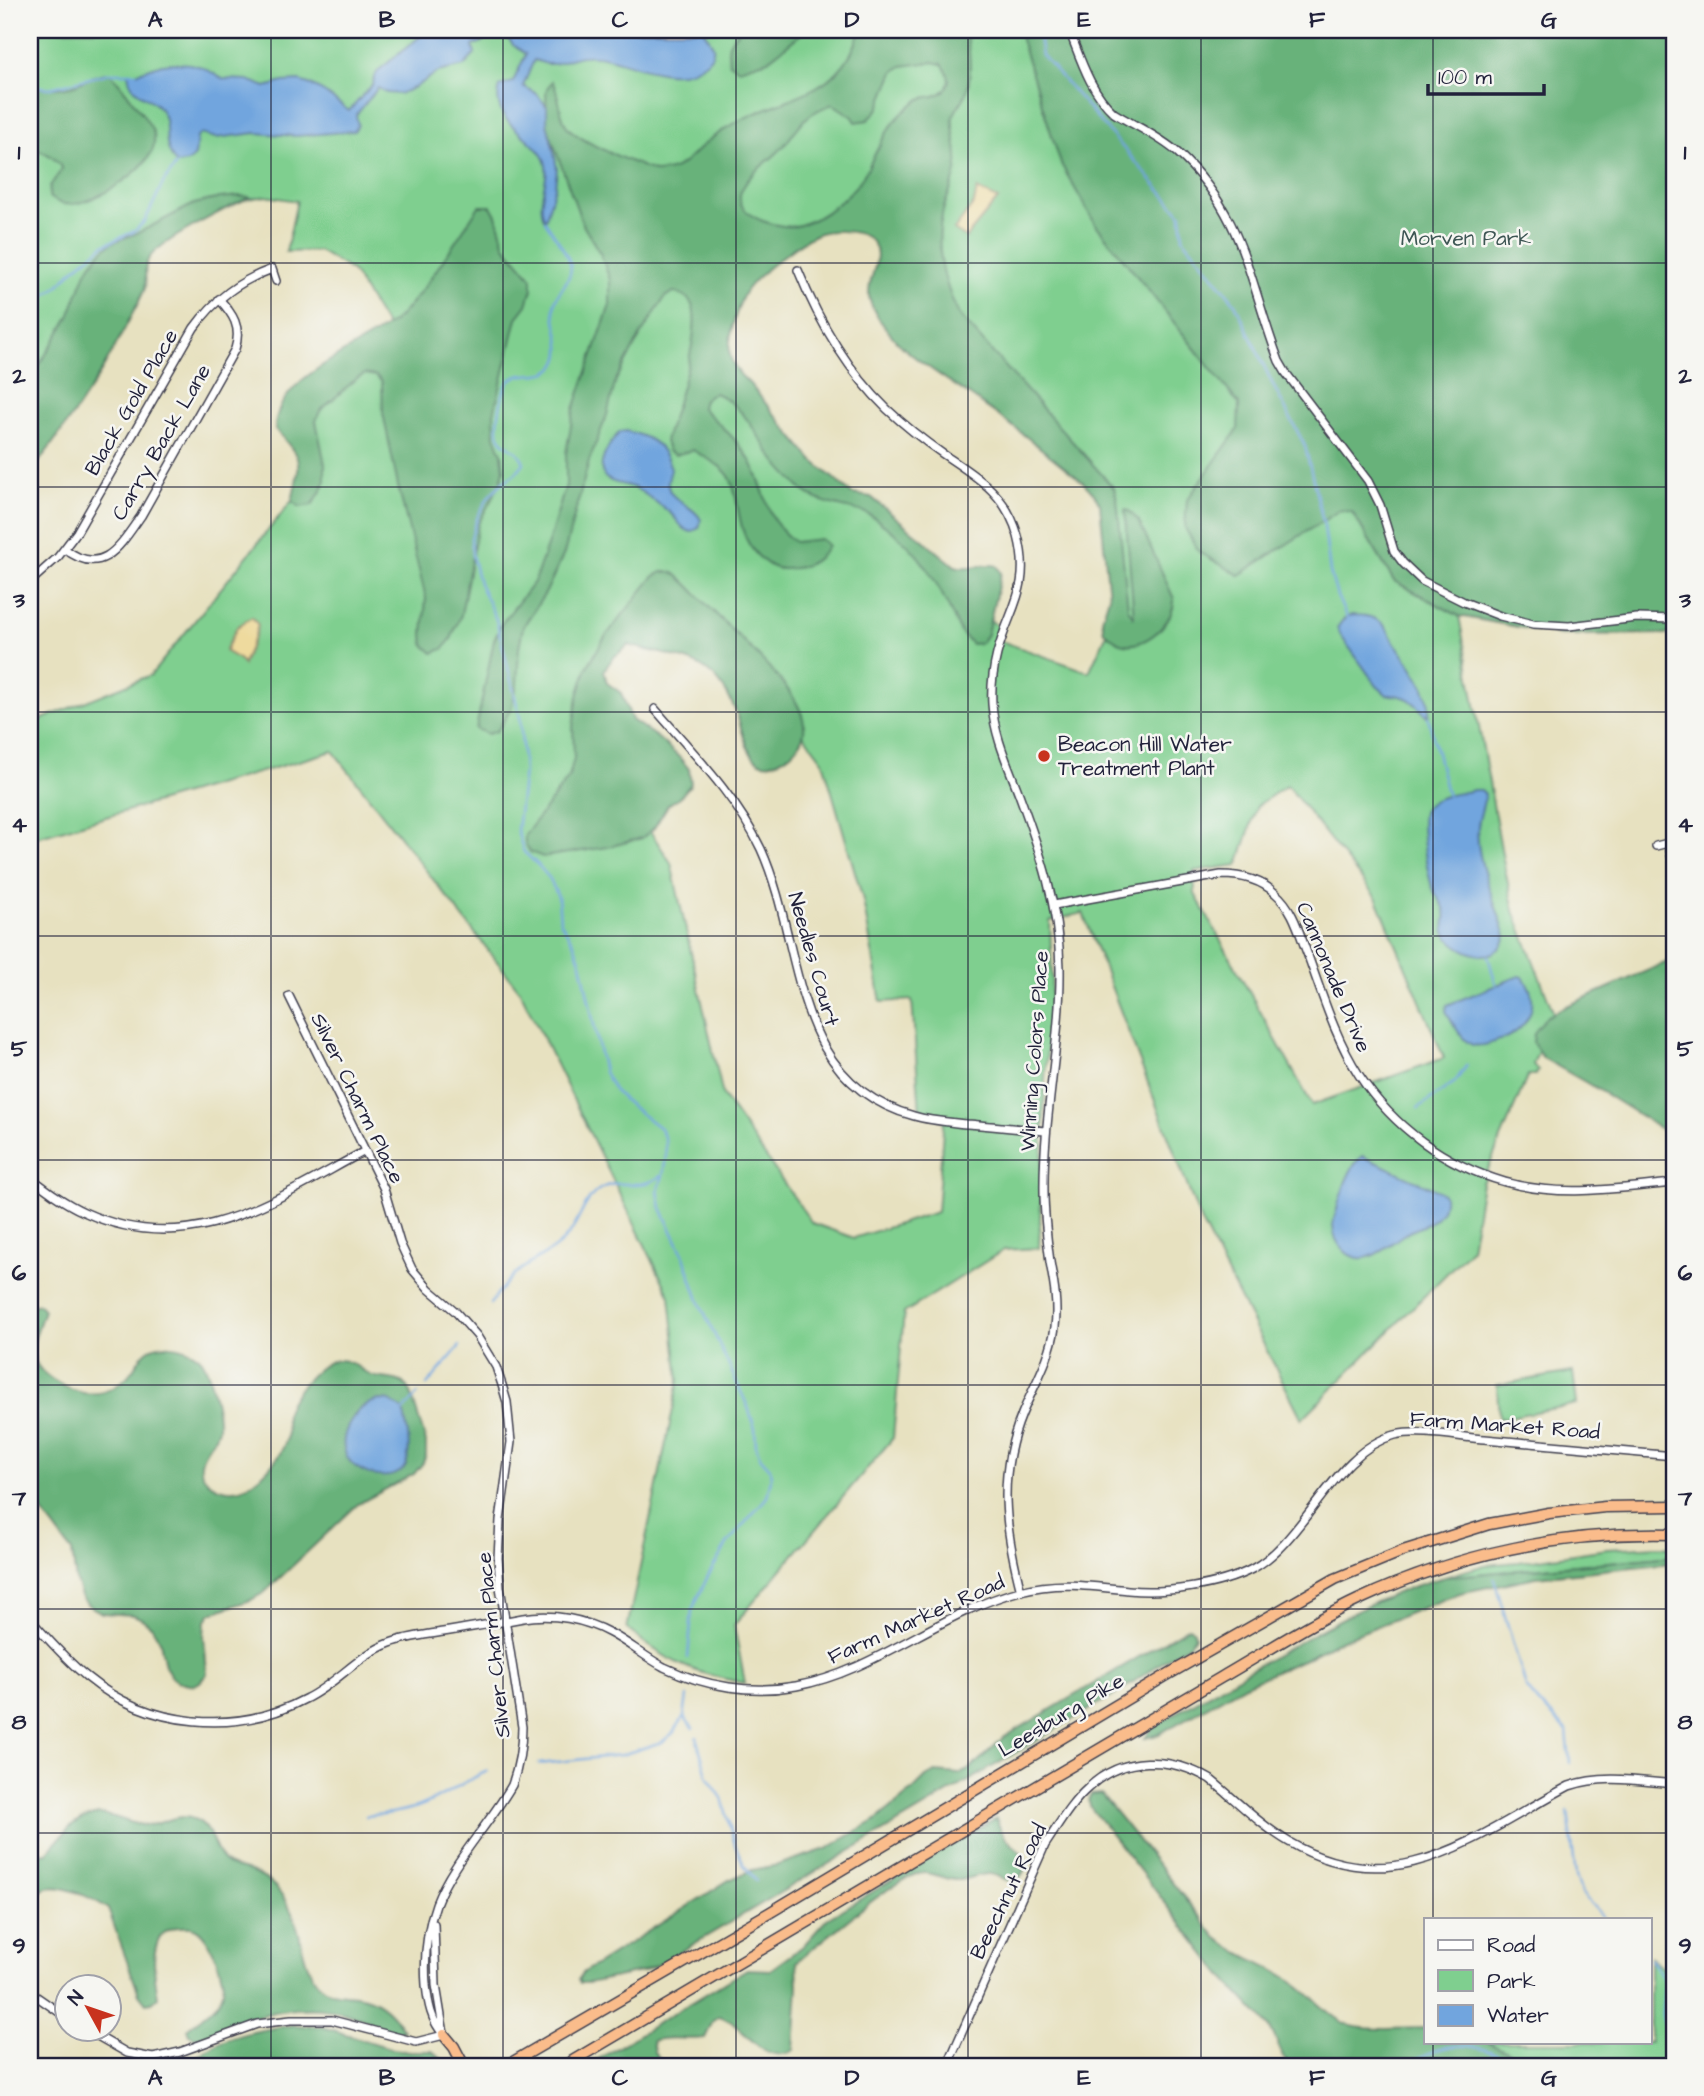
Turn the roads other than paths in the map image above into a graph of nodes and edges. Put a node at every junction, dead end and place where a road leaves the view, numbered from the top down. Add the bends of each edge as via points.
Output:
1 (1069, 30) edge
2 (798, 270) dead end
3 (276, 281) dead end
4 (219, 299) junction
5 (65, 549) junction
6 (30, 582) edge
7 (1674, 620) edge
8 (655, 709) dead end
9 (1656, 846) dead end
10 (1674, 866) edge
11 (1054, 905) junction
12 (289, 996) dead end
13 (1046, 1131) junction
14 (365, 1151) junction
15 (30, 1177) edge
16 (1674, 1183) edge
17 (1674, 1456) edge
18 (1674, 1504) edge
19 (1655, 1534) junction
20 (1674, 1534) edge
21 (1674, 1540) edge
22 (1021, 1591) junction
23 (30, 1619) edge
24 (506, 1622) junction
25 (1674, 1784) edge
26 (30, 1992) edge
27 (52, 2007) edge
28 (444, 2035) junction
29 (560, 2035) junction
30 (112, 2044) edge
31 (464, 2066) edge
32 (496, 2066) edge
33 (506, 2066) edge
34 (564, 2066) edge
35 (947, 2066) edge

1 - 7 street via 1091,84 1106,105 1176,151 1222,205 1237,234 1279,361 1367,481 1394,551 1412,573 1464,602 1534,624
2 - 11 street, Winning Colors Place via 838,350 869,390 906,426 987,484 1014,524 1022,575 1017,605 997,655 992,707
3 - 4 street, Black Gold Place via 272,268
4 - 5 street, Black Gold Place via 194,328
4 - 5 street, Carry Back Lane via 237,326 238,341 141,516 107,556 86,562
5 - 6 street, Black Gold Place
8 - 13 street, Needles Court via 723,788 761,849 812,1024 844,1075 884,1105 917,1117
9 - 10 street via 1668,843
11 - 13 street, Winning Colors Place via 1060,990
11 - 16 street, Cannonade Drive via 1221,875 1255,880 1275,892 1290,912 1338,1036 1358,1074 1383,1106 1427,1145 1465,1167 1527,1187 1572,1191
12 - 14 street, Silver Charm Place
13 - 22 street, Winning Colors Place via 1044,1193 1055,1326 1015,1435 1005,1492 1008,1533
14 - 15 street via 238,1217 178,1230 103,1220 69,1205
14 - 24 street, Silver Charm Place via 384,1189 412,1269 477,1336 502,1385 511,1442 498,1542
17 - 22 street, Farm Market Road via 1398,1434 1374,1444 1353,1461 1269,1559 1247,1572 1174,1590 1066,1584
18 - 29 highway, Leesburg Pike via 1549,1513 1489,1524 1335,1579
19 - 20 highway
19 - 21 highway
19 - 34 highway via 1587,1537 1504,1550 1411,1577 1357,1600
22 - 24 street, Farm Market Road via 964,1611 845,1672 809,1684 772,1689 690,1678 582,1621 550,1616
23 - 24 street, Farm Market Road via 86,1677 121,1700 160,1716 217,1723 251,1719 296,1704 389,1643
24 - 28 street, Silver Charm Place via 522,1743 517,1770 504,1798 452,1874 435,1908 426,1983 428,2004
25 - 35 street, Beechnut Road via 1606,1779 1582,1782 1441,1855 1372,1867 1304,1850 1272,1831 1210,1779 1186,1767 1131,1764 1086,1789 1045,1845
26 - 27 street
28 - 30 street via 416,2042 332,2020 292,2020 257,2025 153,2057 127,2053
28 - 31 highway
29 - 32 highway
29 - 33 highway, Leesburg Pike

